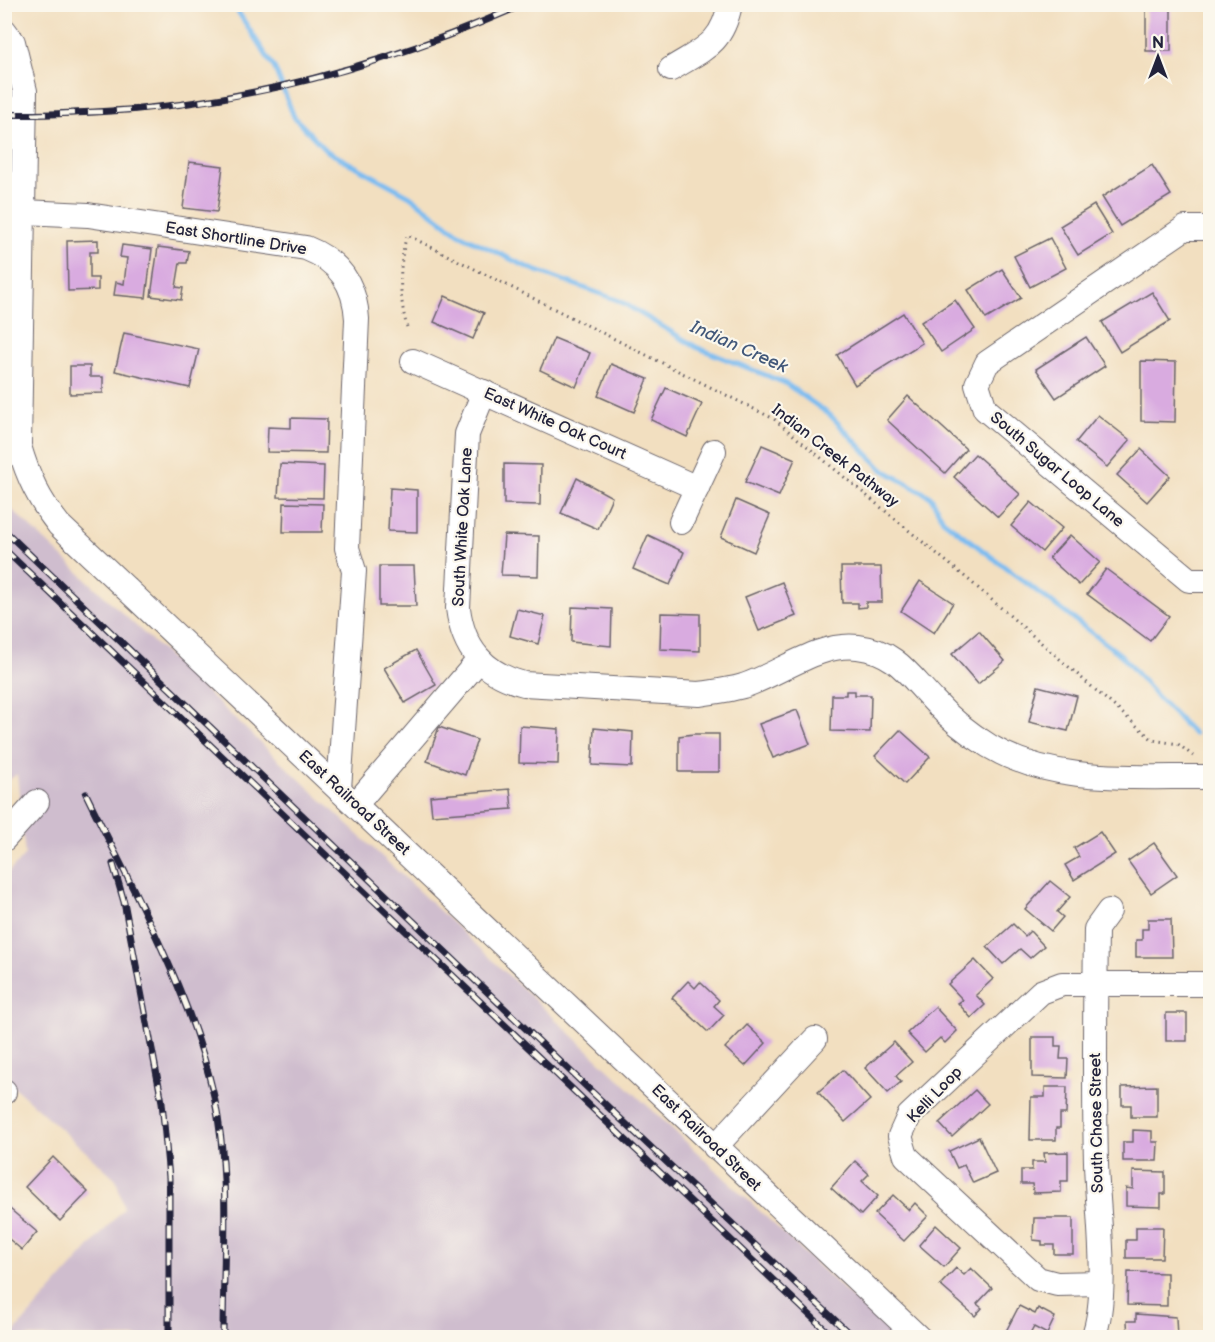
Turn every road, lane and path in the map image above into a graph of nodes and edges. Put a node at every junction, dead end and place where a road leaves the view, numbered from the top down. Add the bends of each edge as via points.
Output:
1 (730, 4) edge
2 (4, 30) edge
3 (671, 69) dead end
4 (24, 212) junction
5 (1210, 228) edge
6 (407, 327) dead end
7 (12, 344) edge
8 (413, 361) dead end
9 (484, 392) junction
10 (714, 451) dead end
11 (697, 488) junction
12 (681, 522) dead end
13 (1210, 580) edge
14 (479, 660) junction
15 (1206, 770) edge
16 (348, 797) junction
17 (37, 802) dead end
18 (6, 835) edge
19 (1109, 911) dead end
20 (1095, 984) junction
21 (1210, 984) edge
22 (815, 1038) dead end
23 (715, 1147) junction
24 (1100, 1283) junction
25 (919, 1338) edge
26 (1093, 1338) edge

1 - 3 street via 716,40
2 - 4 street, East Railroad Street via 13,42 25,91
4 - 7 street, East Railroad Street
4 - 16 street, East Shortline Drive via 88,215 306,248 339,268 351,287 357,319 347,548 354,571
5 - 13 street, South Sugar Loop Lane via 1185,228 987,363 977,384 985,409 1038,454 1189,580
6 - 15 path, Indian Creek Pathway via 402,309 401,255 407,235 774,419 970,581 1153,740 1178,744
7 - 16 street, East Railroad Street via 19,446 27,475 42,504 59,525
8 - 9 street, East White Oak Court
9 - 11 street, East White Oak Court
9 - 14 street, South White Oak Lane via 467,434 458,608 464,637
10 - 11 street
11 - 12 street
14 - 15 street via 507,680 524,684 699,694 745,685 828,650 856,646 898,661 960,727 1012,758 1059,772 1086,775
14 - 16 street
16 - 23 street, East Railroad Street
17 - 18 street
19 - 20 street, South Chase Street via 1096,929
20 - 21 street, Kelli Loop
20 - 24 street, South Chase Street
20 - 24 street, Kelli Loop via 1062,984 1041,992 909,1116 900,1136 906,1156 1038,1279 1057,1284
22 - 23 street
23 - 25 street, East Railroad Street
24 - 26 street, South Chase Street via 1100,1320

